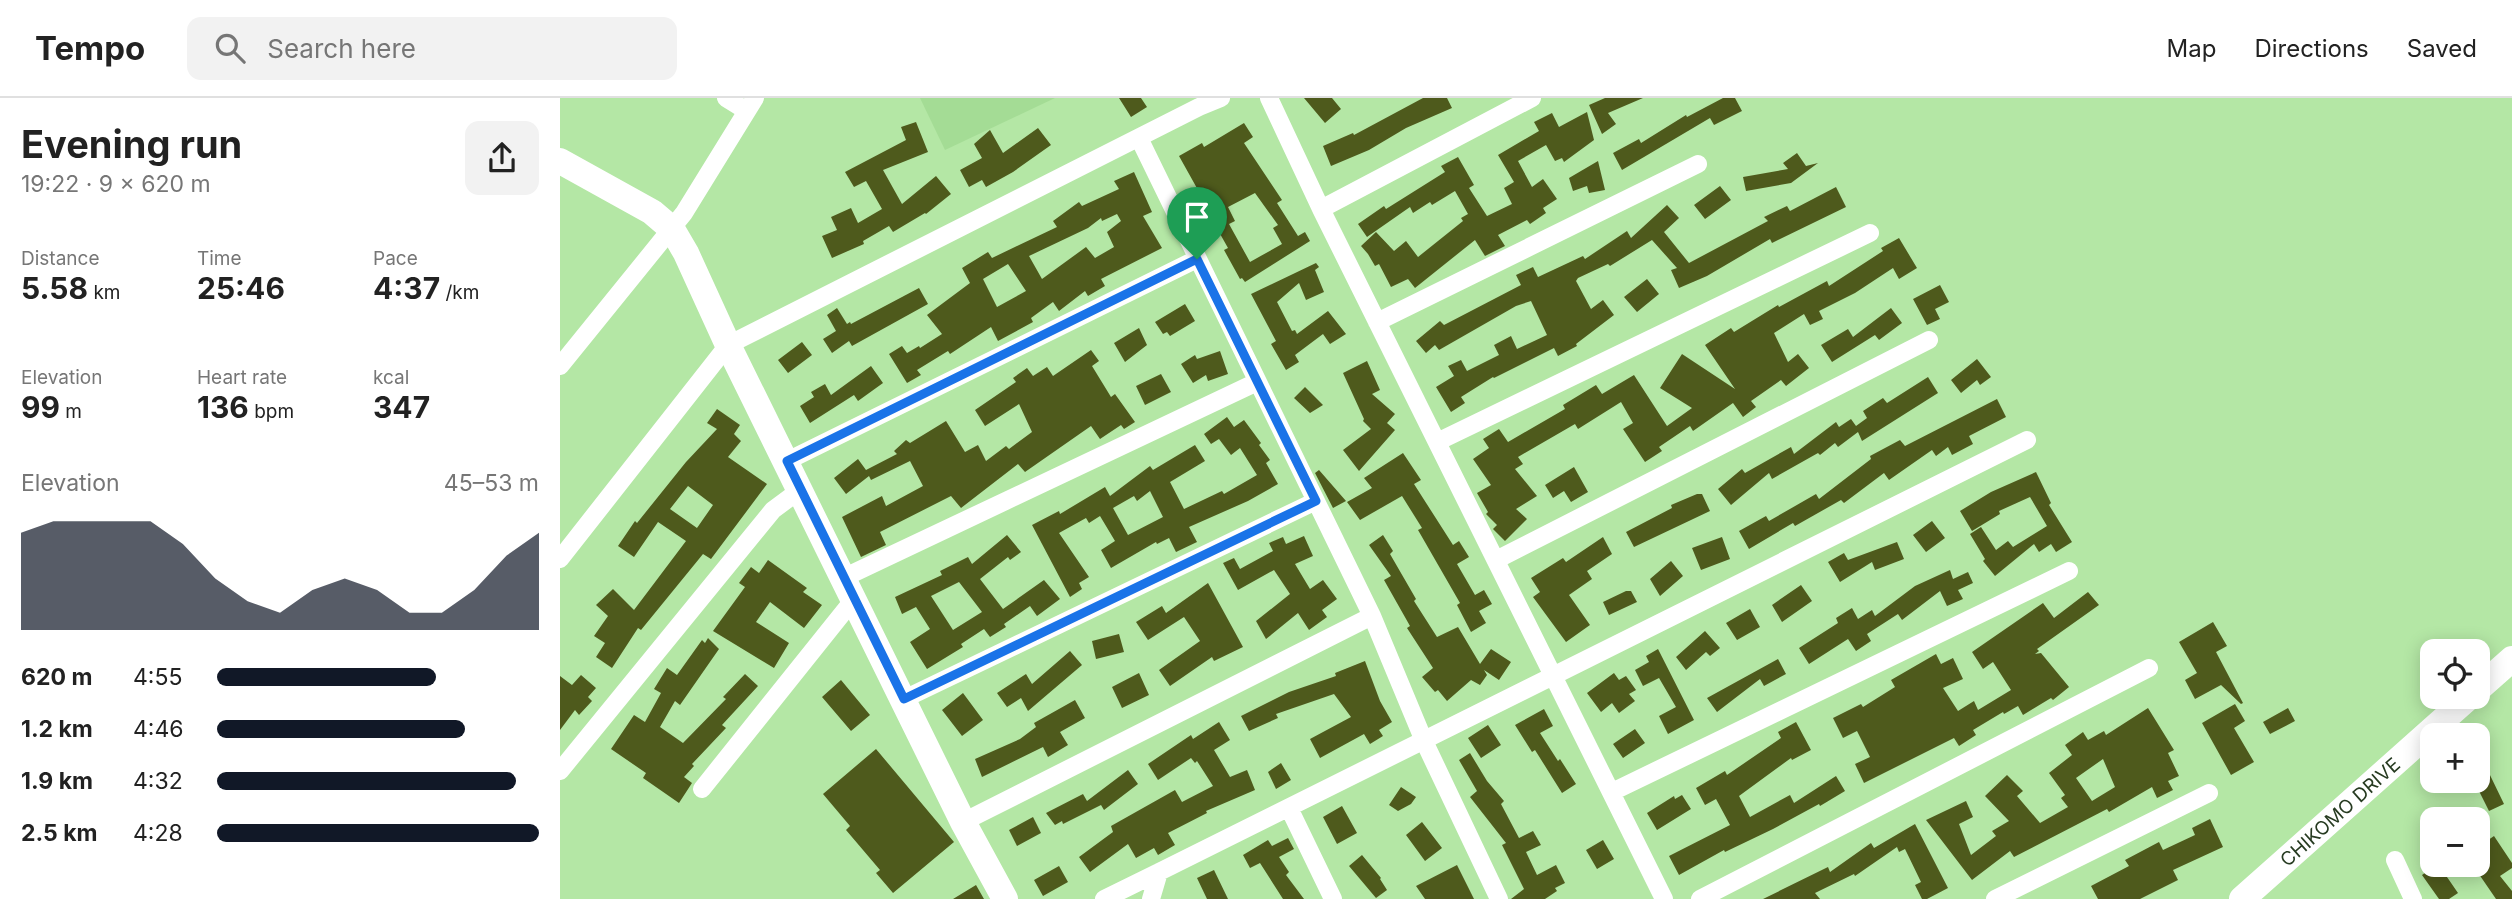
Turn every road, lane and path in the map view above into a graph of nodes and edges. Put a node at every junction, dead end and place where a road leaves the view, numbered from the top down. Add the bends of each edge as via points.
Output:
1 (726, 98) edge
2 (1221, 98) edge
3 (1269, 98) edge
4 (1532, 98) edge
5 (751, 104) edge
6 (1139, 138) junction
7 (560, 161) edge
8 (1698, 164) dead end
9 (1321, 209) junction
10 (672, 229) junction
11 (1870, 233) dead end
12 (1197, 259) junction
13 (1377, 322) junction
14 (1929, 340) dead end
15 (728, 345) junction
16 (560, 366) edge
17 (1258, 382) junction
18 (2027, 440) dead end
19 (1437, 442) junction
20 (787, 461) junction
21 (800, 490) junction
22 (1316, 501) junction
23 (560, 559) edge
24 (1496, 560) junction
25 (2068, 571) dead end
26 (849, 589) junction
27 (1372, 616) junction
28 (2512, 659) edge
29 (2149, 668) dead end
30 (1553, 676) junction
31 (2490, 678) edge
32 (904, 699) junction
33 (2455, 709) edge
34 (1424, 741) junction
35 (560, 771) edge
36 (702, 789) dead end
37 (1612, 792) junction
38 (2209, 793) dead end
39 (1289, 808) junction
40 (963, 822) junction
41 (2395, 860) dead end
42 (1159, 872) junction
43 (1005, 899) edge
44 (1104, 899) edge
45 (1151, 899) edge
46 (1333, 899) edge
47 (1499, 899) edge
48 (1664, 899) edge
49 (1700, 899) edge
50 (1994, 899) edge
51 (2242, 899) edge
52 (2413, 899) edge

1 - 5 street
2 - 6 street
3 - 9 street
4 - 9 street
5 - 10 street
6 - 12 street
6 - 15 street
7 - 10 street via 652,212
8 - 13 street
9 - 13 street
10 - 15 street
10 - 16 street
11 - 19 street
12 - 17 street
12 - 20 street
13 - 19 street
14 - 24 street
15 - 20 street
15 - 23 street
17 - 22 street
17 - 26 street
18 - 30 street
19 - 24 street
20 - 21 street
21 - 26 street
21 - 35 street via 774,510
22 - 27 street
22 - 32 street
24 - 30 street
25 - 37 street
26 - 32 street
26 - 36 street
27 - 34 street
27 - 40 street
28 - 31 street
29 - 49 street
30 - 34 street
30 - 37 street
32 - 40 street
33 - 51 street, CHIKOMO DRIVE
34 - 39 street
34 - 47 street
37 - 48 street
38 - 50 street
39 - 42 street
39 - 46 street
40 - 43 street
41 - 52 street
42 - 44 street
42 - 45 street

